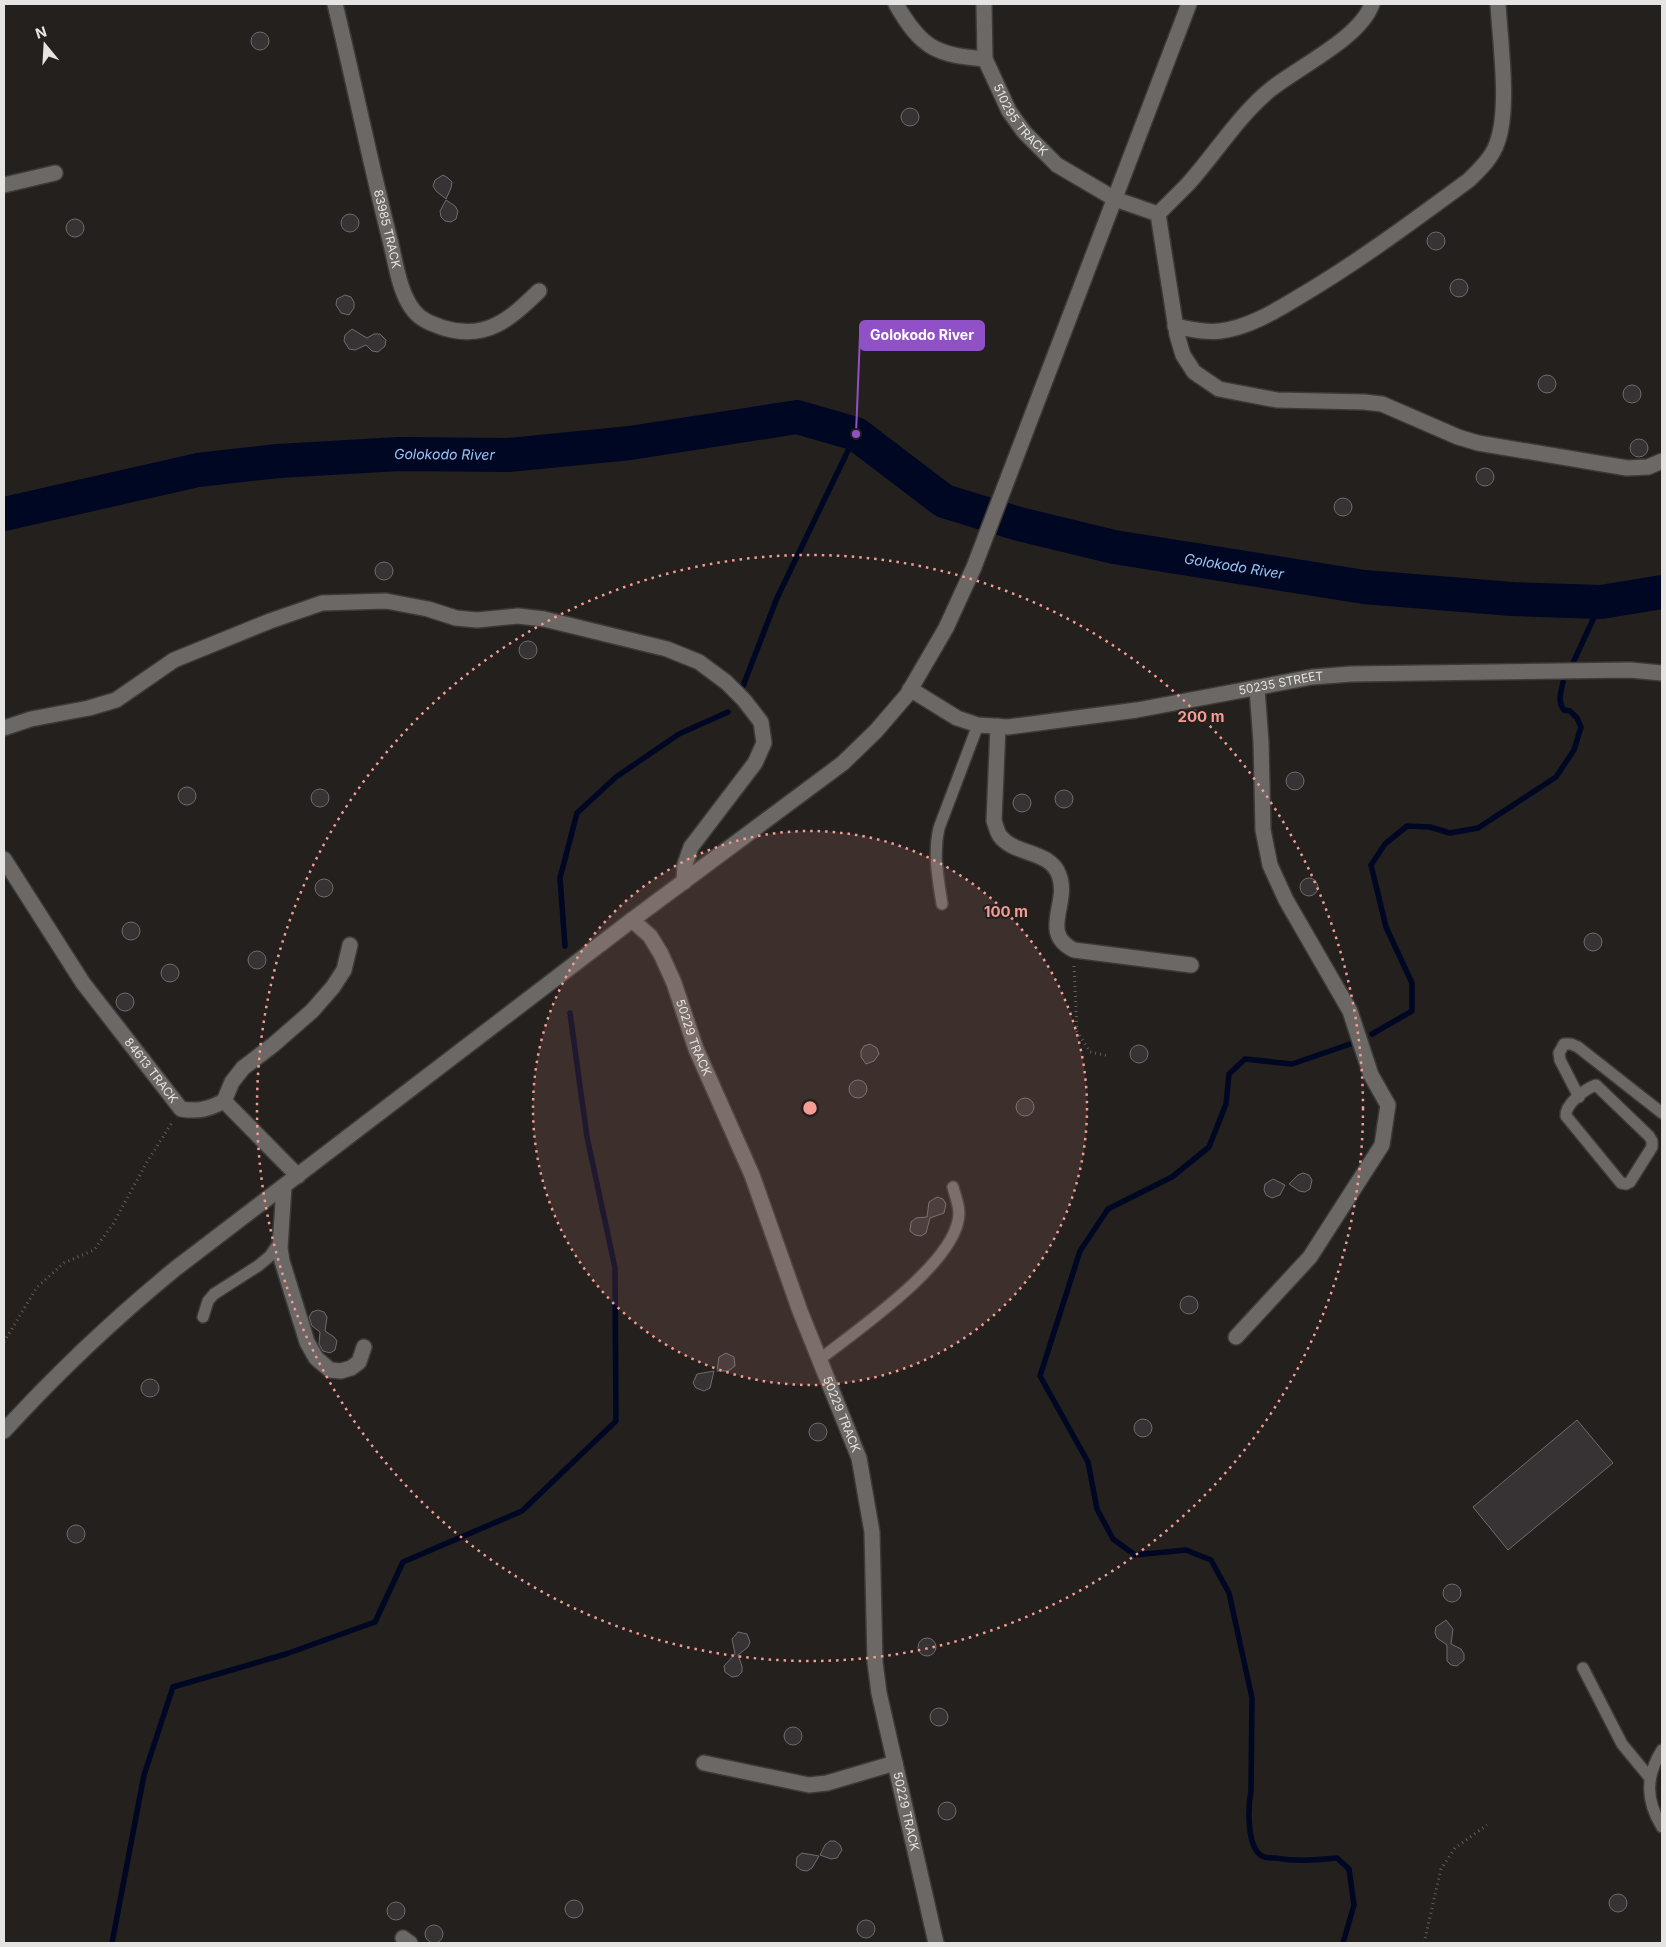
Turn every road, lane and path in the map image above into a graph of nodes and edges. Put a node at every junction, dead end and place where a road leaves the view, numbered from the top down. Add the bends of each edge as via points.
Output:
1 (335, 4) edge
2 (896, 4) edge
3 (984, 4) edge
4 (1189, 4) edge
5 (1372, 4) edge
6 (1498, 4) edge
7 (985, 59) junction
8 (54, 173) dead end
9 (4, 185) edge
10 (1115, 199) junction
11 (1158, 214) junction
12 (539, 290) dead end
13 (1175, 326) junction
14 (1662, 461) edge
15 (1662, 673) edge
16 (1257, 688) junction
17 (910, 690) junction
18 (978, 725) junction
19 (998, 726) junction
20 (4, 728) edge
21 (4, 859) edge
22 (684, 882) junction
23 (942, 904) dead end
24 (632, 920) junction
25 (350, 945) dead end
26 (1074, 950) junction
27 (1192, 965) dead end
28 (1109, 1056) dead end
29 (1579, 1097) junction
30 (224, 1101) junction
31 (181, 1109) junction
32 (1662, 1114) edge
33 (298, 1176) junction
34 (284, 1186) junction
35 (953, 1187) dead end
36 (280, 1242) junction
37 (204, 1317) dead end
38 (1236, 1337) dead end
39 (4, 1342) edge
40 (364, 1347) dead end
41 (819, 1360) junction
42 (4, 1431) edge
43 (1583, 1668) dead end
44 (1662, 1750) edge
45 (704, 1763) dead end
46 (895, 1763) junction
47 (1650, 1778) junction
48 (1487, 1826) dead end
49 (1662, 1827) edge
50 (936, 1943) edge
51 (1424, 1943) edge

1 - 12 street, 83985 TRACK via 388,233 403,290 414,311 428,323 448,329 489,329 514,316
2 - 7 street via 921,40 934,50
3 - 7 street, 510295 TRACK
4 - 10 street
5 - 11 street via 1358,27 1277,85 1245,113
6 - 13 street via 1502,123 1497,144 1487,162 1470,180 1339,274 1277,310 1222,331 1207,332
7 - 10 street, 510295 TRACK via 1008,111 1037,146 1057,165
8 - 9 street
10 - 11 street, 510295 TRACK
10 - 17 street via 974,567 946,628
11 - 13 street
13 - 14 street via 1183,355 1194,372 1219,390 1278,400 1382,404 1472,441 1587,462 1627,468 1648,467
15 - 16 street, 50235 STREET via 1621,670 1351,674 1312,677
16 - 19 street, 50235 STREET via 1137,710
16 - 38 street via 1263,830 1270,864 1286,900 1350,1011 1371,1075 1388,1105 1382,1145 1310,1258
17 - 18 street, 50235 STREET via 957,718
17 - 22 street via 876,731 843,763
18 - 19 street, 50235 STREET
18 - 23 lane via 936,841
19 - 26 street via 994,821 1000,835 1009,844 1049,861 1059,872 1063,887 1056,926 1058,937
20 - 22 street via 116,700 174,660 322,603 386,601 456,618 477,620 518,616 544,619 667,648 699,662 726,682 761,722 764,742 755,763 691,847 685,864
21 - 31 street, 84613 TRACK via 83,983
22 - 24 street
24 - 33 street
24 - 41 street, 50229 TRACK via 650,936 674,983 696,1049 752,1175
25 - 30 street via 344,970 333,987 312,1011 243,1068 232,1082
26 - 27 street
26 - 28 path via 1077,1031 1090,1052
29 - 29 lane via 1569,1106 1566,1116 1621,1183 1630,1182 1652,1147 1652,1141 1596,1085
29 - 32 lane via 1558,1053 1564,1044 1578,1047
30 - 31 street via 195,1112
30 - 33 street
31 - 39 path, 84613 TRACK via 113,1224 94,1250 64,1263 38,1287
33 - 34 street
34 - 36 street
34 - 42 street via 126,1309
35 - 41 lane via 959,1206 958,1221 950,1242 932,1267
36 - 37 lane via 258,1266 214,1294 208,1301
36 - 40 street via 282,1261 307,1342 316,1358 330,1370 341,1371 359,1362
41 - 46 street, 50229 TRACK via 859,1458 866,1494 872,1532 875,1662
43 - 47 lane via 1622,1744
44 - 47 lane
45 - 46 street via 809,1785 827,1783
46 - 50 street, 50229 TRACK
47 - 49 lane via 1653,1812
48 - 51 path via 1455,1848 1441,1869

